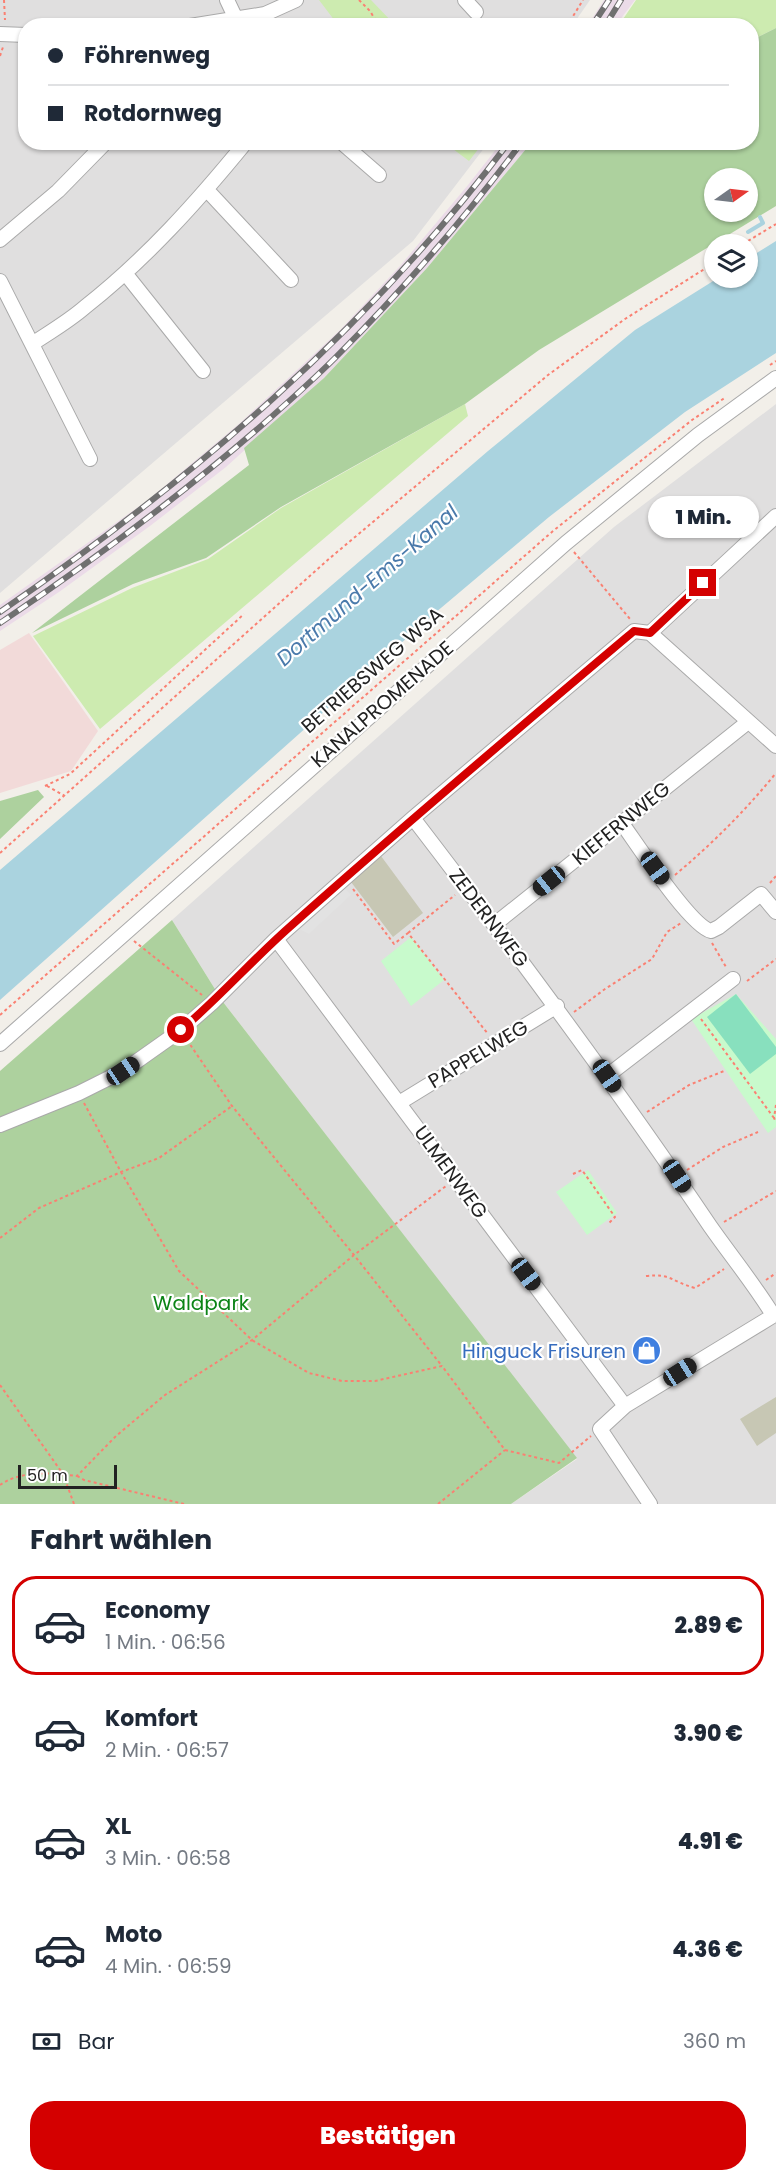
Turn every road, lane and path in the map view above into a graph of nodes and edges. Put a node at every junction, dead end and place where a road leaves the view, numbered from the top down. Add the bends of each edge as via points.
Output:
1 (4, 0) edge
2 (227, 0) edge
3 (296, 0) edge
4 (359, 0) edge
5 (465, 0) edge
6 (583, 0) edge
7 (476, 12) dead end
8 (236, 18) edge
9 (270, 18) edge
10 (374, 18) edge
11 (572, 18) edge
12 (2, 34) edge
13 (18, 35) edge
14 (98, 150) edge
15 (240, 150) edge
16 (350, 150) edge
17 (379, 175) dead end
18 (207, 190) junction
19 (776, 224) edge
20 (758, 235) edge
21 (0, 240) edge
22 (704, 269) edge
23 (125, 273) junction
24 (291, 280) dead end
25 (0, 281) edge
26 (32, 344) junction
27 (776, 361) edge
28 (203, 371) dead end
29 (771, 372) edge
30 (730, 394) dead end
31 (90, 459) dead end
32 (776, 516) edge
33 (582, 562) dead end
34 (244, 614) dead end
35 (634, 631) junction
36 (650, 633) junction
37 (748, 722) junction
38 (774, 740) edge
39 (776, 773) edge
40 (65, 796) junction
41 (412, 818) junction
42 (621, 822) junction
43 (0, 853) edge
44 (344, 878) junction
45 (666, 883) junction
46 (466, 887) junction
47 (776, 912) edge
48 (691, 916) junction
49 (495, 924) junction
50 (706, 930) junction
51 (126, 933) junction
52 (408, 933) junction
53 (276, 939) junction
54 (776, 959) edge
55 (734, 979) junction
56 (212, 1003) junction
57 (556, 1006) junction
58 (693, 1010) junction
59 (0, 1015) edge
60 (565, 1018) junction
61 (181, 1030) junction
62 (0, 1044) edge
63 (495, 1044) junction
64 (724, 1071) dead end
65 (607, 1076) junction
66 (79, 1094) junction
67 (399, 1102) junction
68 (776, 1105) edge
69 (232, 1106) junction
70 (636, 1119) junction
71 (775, 1120) edge
72 (0, 1125) edge
73 (758, 1132) dead end
74 (121, 1172) junction
75 (573, 1174) dead end
76 (677, 1176) junction
77 (456, 1179) junction
78 (776, 1191) edge
79 (608, 1224) dead end
80 (712, 1229) junction
81 (0, 1238) edge
82 (354, 1255) junction
83 (734, 1258) junction
84 (646, 1276) dead end
85 (775, 1315) edge
86 (252, 1340) junction
87 (442, 1366) junction
88 (0, 1385) edge
89 (625, 1406) junction
90 (600, 1429) junction
91 (505, 1450) junction
92 (63, 1474) junction
93 (77, 1476) junction
94 (0, 1485) edge
95 (74, 1504) edge
96 (184, 1504) edge
97 (438, 1504) edge
98 (650, 1504) edge

1 - 12 path
2 - 8 street
3 - 9 street
4 - 10 path
5 - 7 street
6 - 11 path
12 - 13 street
14 - 21 street via 58,191
15 - 18 street
16 - 17 street
18 - 23 street
18 - 24 street
19 - 20 path
22 - 40 path via 625,319 548,375 330,558
23 - 26 street via 84,309
23 - 28 street
25 - 26 street
26 - 31 street
27 - 29 path
29 - 51 street, KANALPROMENADE via 566,543
30 - 59 path, BETRIEBSWEG WSA via 553,531
32 - 36 street
33 - 35 path via 628,615
34 - 40 path via 70,774 45,786
35 - 36 street
35 - 41 street
36 - 37 street
37 - 38 street
37 - 42 street, KIEFERNWEG
39 - 45 path via 745,811
40 - 43 path
41 - 44 street
41 - 46 street, ZEDERNWEG
42 - 45 street
42 - 49 street, KIEFERNWEG
44 - 52 path via 394,944
44 - 53 street
45 - 48 street
46 - 49 street, ZEDERNWEG
46 - 52 path
47 - 50 street via 761,894 719,927
48 - 50 street
48 - 60 path via 667,932 652,959
49 - 57 street, ZEDERNWEG
50 - 55 path
51 - 56 path
51 - 62 street, KANALPROMENADE
52 - 63 path
53 - 56 street
53 - 67 street, ULMENWEG
54 - 55 path via 743,983
55 - 58 street
56 - 61 street
57 - 60 street, ZEDERNWEG
57 - 63 street, PAPPELWEG
58 - 65 street
58 - 71 path
60 - 65 street, ZEDERNWEG
61 - 66 street via 123,1071
61 - 69 path
63 - 67 street, PAPPELWEG
64 - 70 path via 689,1085
65 - 70 street, ZEDERNWEG
66 - 72 street
66 - 74 path
67 - 77 street, ULMENWEG
68 - 71 path
69 - 74 path via 159,1158
69 - 82 path
70 - 76 street, ZEDERNWEG
73 - 76 path via 723,1147
74 - 81 path via 39,1208
74 - 86 path via 179,1271
75 - 79 path via 582,1170 615,1217
76 - 80 street, ZEDERNWEG
77 - 82 path
77 - 89 street, ULMENWEG
78 - 80 path
80 - 83 street, ZEDERNWEG
82 - 86 path
82 - 87 path
83 - 84 path via 712,1279 695,1288 666,1275
83 - 85 street, ZEDERNWEG
85 - 89 street
86 - 87 path via 309,1373 342,1382 375,1381
86 - 93 path via 165,1395 116,1436
87 - 91 path
88 - 92 path
89 - 90 street
90 - 91 path via 559,1463
90 - 98 street
91 - 97 path
92 - 93 path
92 - 94 path via 11,1477
92 - 95 path
93 - 96 path

